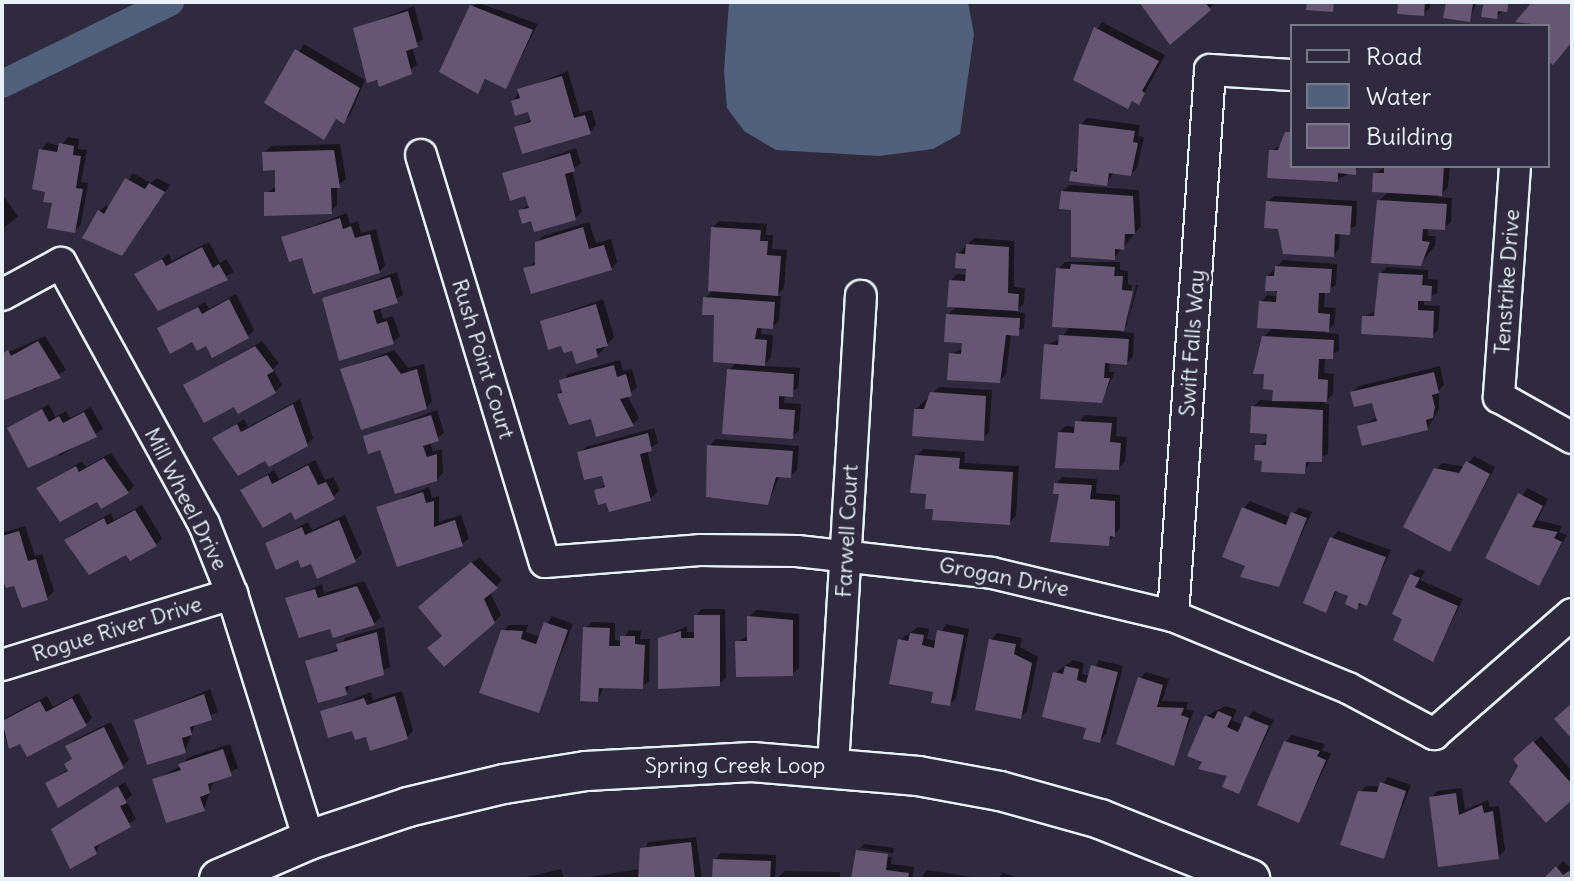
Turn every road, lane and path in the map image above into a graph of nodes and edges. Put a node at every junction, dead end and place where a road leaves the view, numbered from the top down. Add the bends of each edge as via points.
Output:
1 (1290, 75) edge
2 (421, 155) dead end
3 (1515, 168) edge
4 (2, 295) edge
5 (861, 296) dead end
6 (1572, 438) edge
7 (846, 553) junction
8 (545, 562) joint
9 (232, 594) junction
10 (1572, 614) edge
11 (1173, 616) junction
12 (2, 665) edge
13 (833, 766) junction
14 (309, 840) junction
15 (219, 879) edge
16 (1250, 879) edge

1 - 11 street, Swift Falls Way via 1210,70
2 - 8 street, Rush Point Court
3 - 6 street, Tenstrike Drive via 1499,397
4 - 9 street, Mill Wheel Drive via 61,263 204,524
5 - 7 street, Farwell Court
7 - 8 street, Grogan Drive via 700,550
7 - 11 street, Grogan Drive via 992,573
7 - 13 street, Farwell Court
9 - 12 street, Rogue River Drive
9 - 14 street, Mill Wheel Drive
10 - 11 street, Grogan Drive via 1434,734 1348,688
13 - 14 street, Spring Creek Loop via 752,762 586,771 408,807
13 - 16 street, Spring Creek Loop via 1000,791 1113,824
14 - 15 street, Spring Creek Loop

